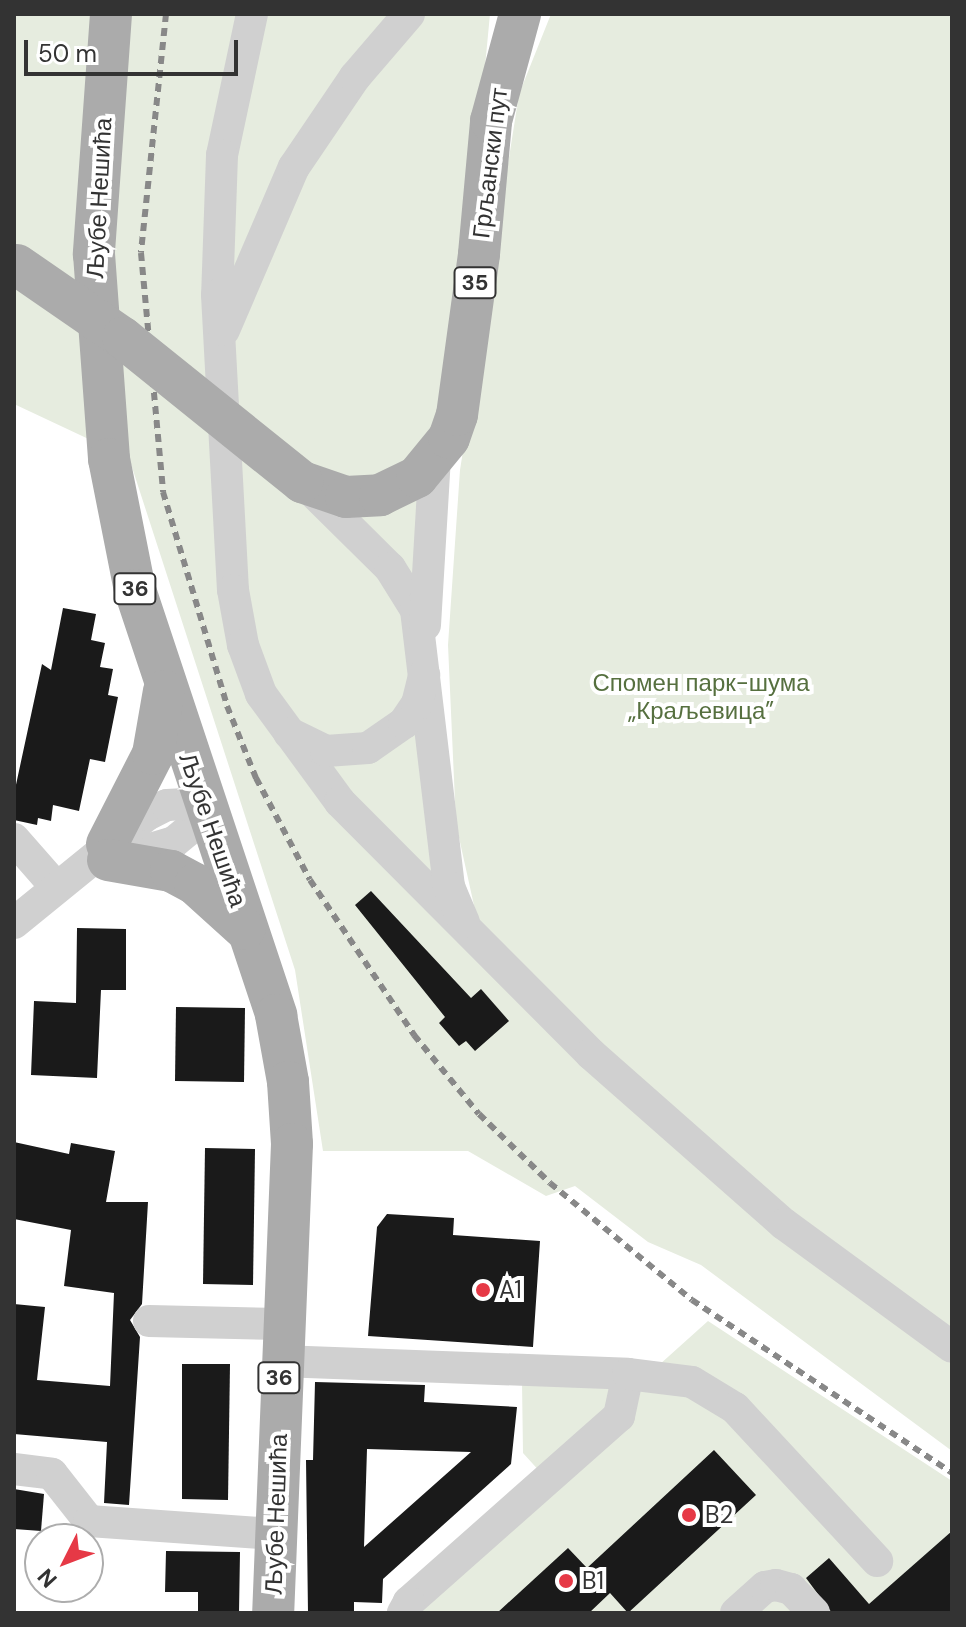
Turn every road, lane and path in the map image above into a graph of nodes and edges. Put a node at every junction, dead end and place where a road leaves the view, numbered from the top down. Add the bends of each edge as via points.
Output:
1 (252, 14) edge
2 (409, 14) edge
3 (520, 14) edge
4 (111, 26) edge
5 (16, 264) edge
6 (217, 348) junction
7 (435, 458) junction
8 (302, 482) junction
9 (425, 655) junction
10 (165, 686) junction
11 (283, 729) junction
12 (206, 808) junction
13 (14, 839) edge
14 (100, 856) junction
15 (56, 887) junction
16 (14, 923) edge
17 (247, 931) junction
18 (471, 936) junction
19 (149, 1321) dead end
20 (281, 1343) junction
21 (952, 1347) edge
22 (628, 1374) junction
23 (27, 1469) edge
24 (275, 1534) junction
25 (877, 1561) dead end
26 (273, 1613) edge
27 (403, 1613) edge
28 (736, 1613) edge
29 (814, 1613) edge

1 - 6 street via 222,155
2 - 6 street via 355,77 294,167
3 - 7 main road, Грљански пут / 35 via 491,121 457,415
4 - 10 main road, Љубе Нешића / 36 via 94,254 101,397 126,553
5 - 8 main road, Грљански пут / 35, bridge via 123,338
6 - 11 street via 225,517 237,614 254,676
7 - 8 main road, Грљански пут / 35 via 409,483 380,495 346,497
7 - 9 street
8 - 9 street via 401,582 416,610
9 - 11 street via 417,704 382,742 351,752 326,751
9 - 18 street via 449,887
10 - 12 main road, Љубе Нешића / 36
10 - 14 main road via 153,754
11 - 18 street via 340,802
12 - 14 street via 174,842
12 - 17 main road, Љубе Нешића / 36
13 - 15 street
14 - 15 street
14 - 17 main road via 171,871 195,884
15 - 16 street
17 - 20 main road, Љубе Нешића / 36 via 276,1015 288,1082 292,1144
18 - 21 street via 703,1157 784,1224
19 - 20 street
20 - 22 street
20 - 24 main road, Љубе Нешића / 36
22 - 25 street via 692,1382 735,1408
22 - 27 street via 619,1416 409,1602
23 - 24 street via 63,1483 89,1521
24 - 26 main road, Љубе Нешића / 36
28 - 29 street via 765,1587 776,1585 791,1589

